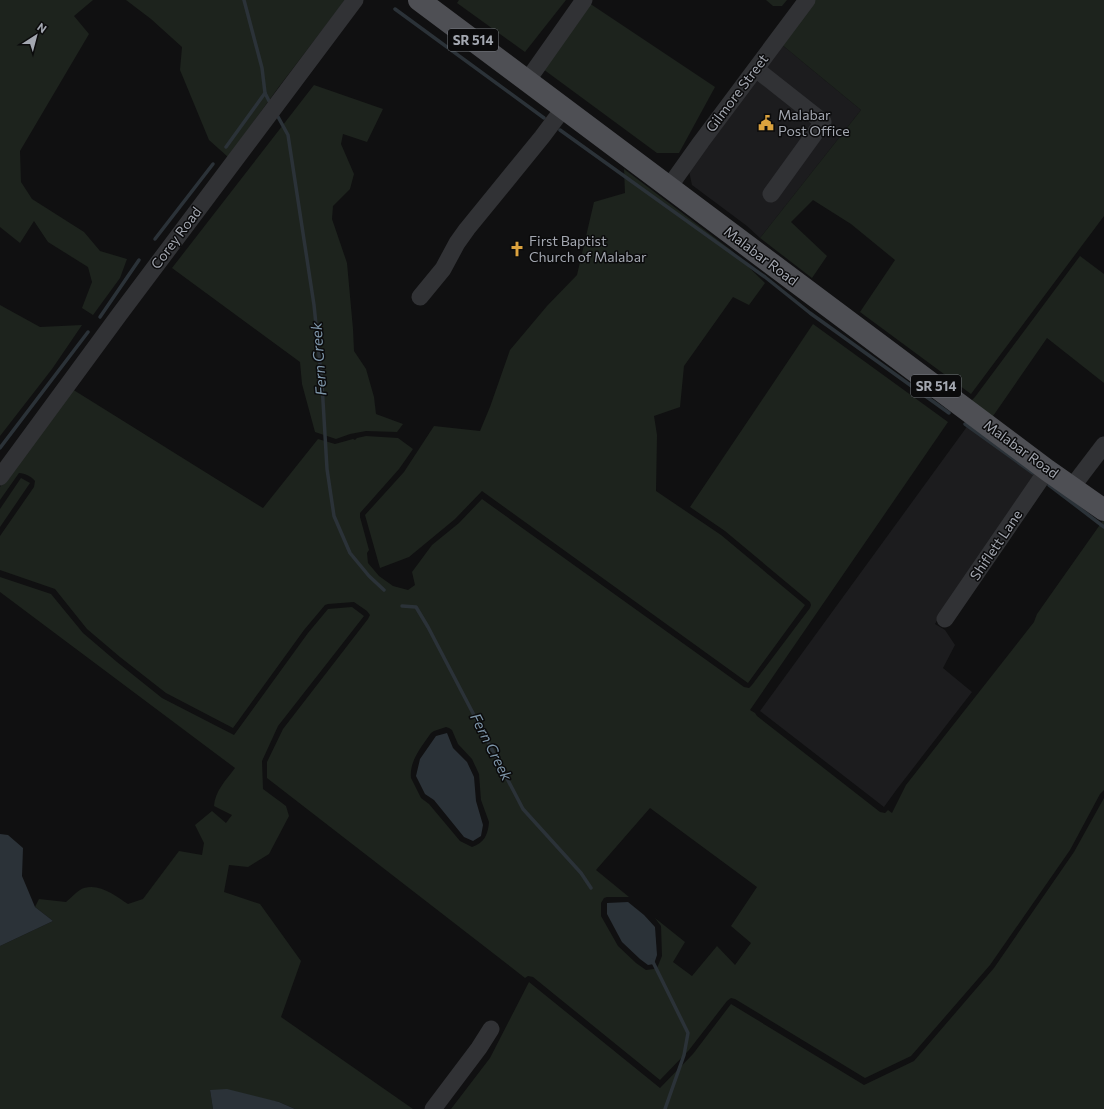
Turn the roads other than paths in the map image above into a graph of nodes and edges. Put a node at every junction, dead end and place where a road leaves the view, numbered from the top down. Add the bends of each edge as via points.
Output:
1 (355, 0) edge
2 (418, 0) edge
3 (584, 0) edge
4 (807, 0) edge
5 (756, 69) junction
6 (527, 81) junction
7 (563, 109) junction
8 (669, 187) junction
9 (771, 194) dead end
10 (420, 297) dead end
11 (1104, 445) edge
12 (1047, 470) junction
13 (0, 477) edge
14 (1072, 487) junction
15 (1104, 510) edge
16 (945, 620) dead end
17 (491, 1029) dead end
18 (433, 1109) edge

1 - 13 street, Corey Road
2 - 6 main road, Malabar Road / SR 514
3 - 6 street
4 - 5 street, Gilmore Street
5 - 8 street, Gilmore Street
5 - 9 street via 823,122
6 - 7 main road, Malabar Road / SR 514
7 - 8 main road, Malabar Road / SR 514
7 - 10 street via 467,229 443,270
8 - 12 main road, Malabar Road / SR 514
11 - 14 street
12 - 14 main road, Malabar Road / SR 514
12 - 16 street, Shiflett Lane
14 - 15 main road, Malabar Road / SR 514
17 - 18 street

